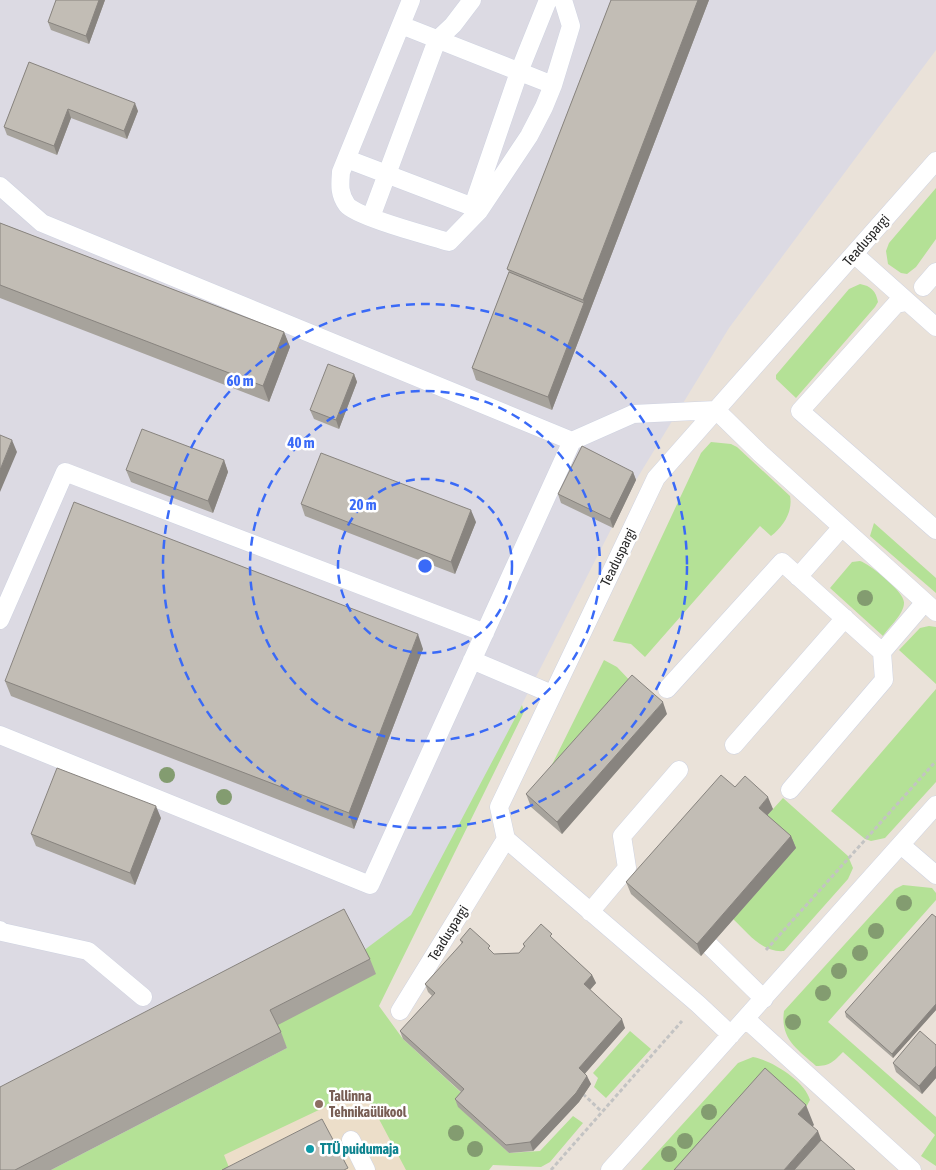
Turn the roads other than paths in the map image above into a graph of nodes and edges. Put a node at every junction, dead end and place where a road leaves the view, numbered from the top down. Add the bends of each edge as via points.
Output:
1 (411, 0) edge
2 (472, 0) edge
3 (548, 0) edge
4 (563, 0) edge
5 (401, 26) junction
6 (437, 40) junction
7 (519, 72) junction
8 (553, 85) junction
9 (347, 159) junction
10 (936, 160) edge
11 (386, 173) junction
12 (0, 186) edge
13 (489, 193) junction
14 (473, 207) junction
15 (371, 217) junction
16 (854, 254) junction
17 (936, 272) edge
18 (923, 287) dead end
19 (907, 302) junction
20 (936, 327) edge
21 (716, 410) junction
22 (572, 440) junction
23 (842, 527) junction
24 (936, 530) edge
25 (798, 577) junction
26 (931, 607) edge
27 (845, 618) junction
28 (0, 620) edge
29 (485, 633) junction
30 (882, 652) junction
31 (472, 660) junction
32 (667, 688) dead end
33 (552, 694) junction
34 (0, 734) edge
35 (734, 745) dead end
36 (679, 770) dead end
37 (790, 790) dead end
38 (936, 805) edge
39 (506, 840) junction
40 (900, 845) junction
41 (936, 875) edge
42 (590, 912) junction
43 (0, 930) edge
44 (710, 946) edge
45 (143, 997) dead end
46 (764, 999) junction
47 (400, 1011) dead end
48 (746, 1019) junction
49 (731, 1035) junction
50 (351, 1140) dead end
51 (366, 1170) edge
52 (610, 1170) edge
53 (912, 1170) edge

1 - 5 lane
2 - 6 lane
3 - 7 lane
4 - 8 lane via 571,26
5 - 6 lane
5 - 9 lane
6 - 7 lane
6 - 11 lane
7 - 8 lane
7 - 14 lane
8 - 13 lane via 529,136
9 - 11 lane
9 - 15 lane via 341,172 340,192 349,207
10 - 16 lane, Teaduspargi
11 - 14 lane
11 - 15 lane
12 - 22 lane via 42,223
13 - 14 lane
13 - 15 lane via 479,211 448,242
16 - 19 lane
16 - 21 lane, Teaduspargi
17 - 18 lane
19 - 20 lane
19 - 24 lane via 896,304 800,411
21 - 22 lane via 633,414
21 - 23 lane
21 - 33 lane, Teaduspargi via 656,478
22 - 29 lane
23 - 25 lane
23 - 26 lane
25 - 27 lane
25 - 32 lane via 782,562
26 - 30 lane
27 - 30 lane
27 - 35 lane
28 - 29 lane via 65,472
29 - 31 lane
30 - 37 lane via 884,680
31 - 33 lane
31 - 34 lane via 370,885
33 - 39 lane, Teaduspargi via 499,807
36 - 42 lane via 622,836 627,868
38 - 40 lane
39 - 42 lane
39 - 47 lane, Teaduspargi
40 - 41 lane
40 - 46 lane
42 - 49 lane
43 - 45 lane via 88,951
44 - 46 lane
46 - 48 lane
48 - 49 lane
48 - 53 lane
49 - 52 lane
50 - 51 lane

